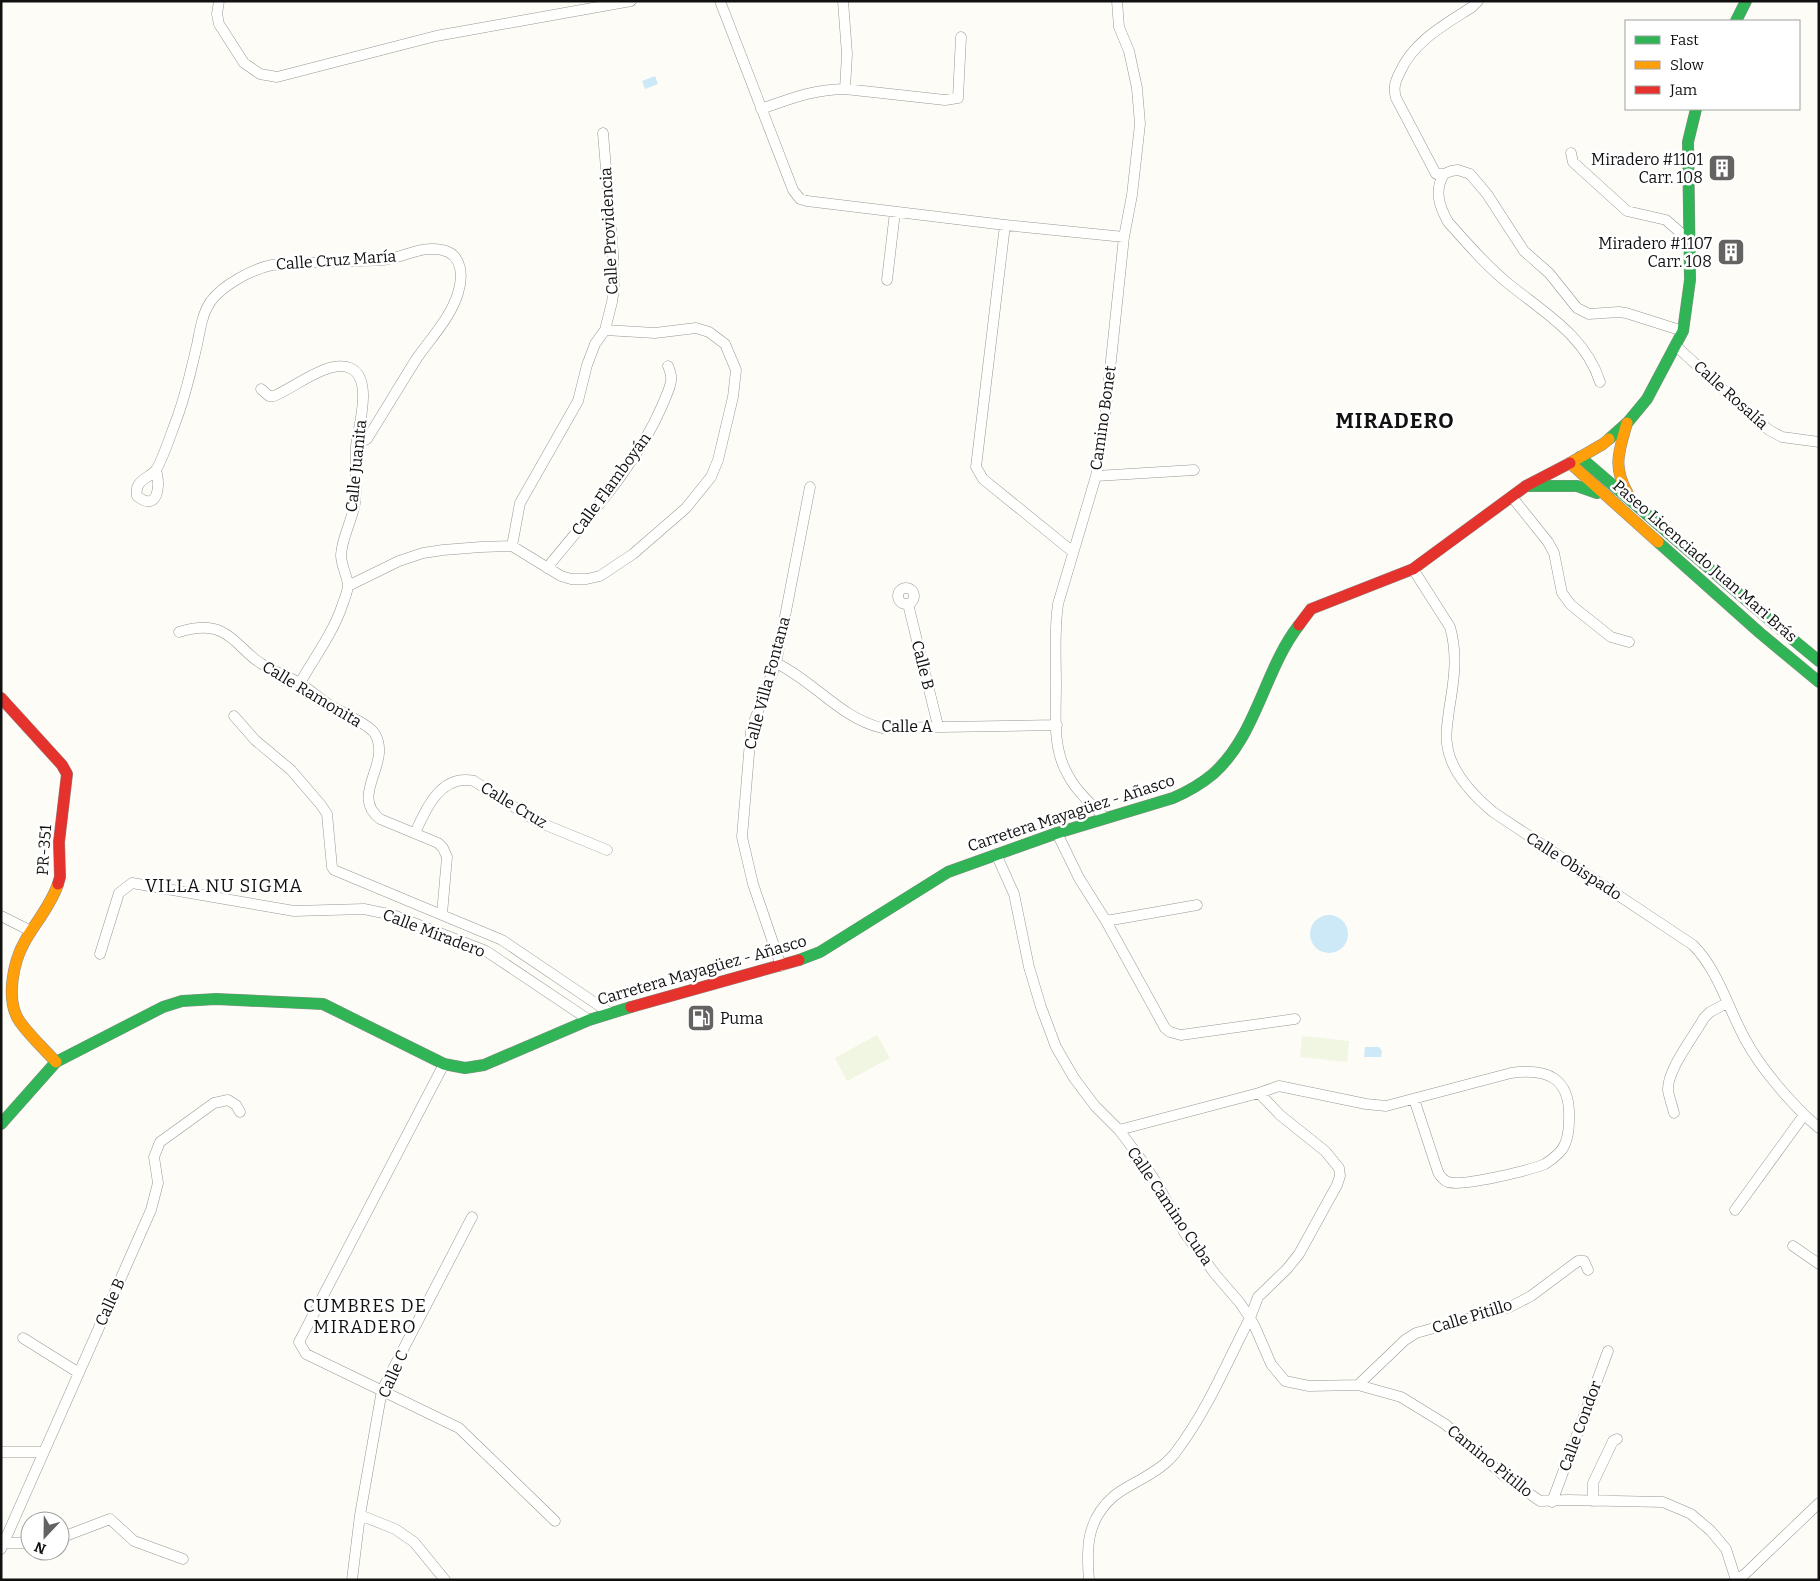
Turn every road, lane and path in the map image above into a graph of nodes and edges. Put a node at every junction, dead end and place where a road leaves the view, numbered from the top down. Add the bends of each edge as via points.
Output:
1 (219, 1) edge
2 (631, 1) edge
3 (720, 1) edge
4 (843, 1) edge
5 (1117, 1) edge
6 (1478, 1) edge
7 (1746, 1) edge
8 (1736, 20) edge
9 (961, 37) dead end
10 (845, 89) junction
11 (761, 109) junction
12 (1696, 110) edge
13 (603, 133) dead end
14 (1571, 153) dead end
15 (1444, 174) junction
16 (895, 212) junction
17 (1005, 225) junction
18 (1124, 237) junction
19 (1690, 240) junction
20 (887, 280) dead end
21 (605, 330) junction
22 (1684, 331) junction
23 (1676, 346) junction
24 (668, 366) dead end
25 (1600, 382) dead end
26 (261, 390) dead end
27 (1628, 422) junction
28 (1819, 442) edge
29 (357, 444) junction
30 (1575, 460) junction
31 (156, 470) dead end
32 (1194, 470) dead end
33 (1096, 476) junction
34 (810, 486) dead end
35 (1526, 486) junction
36 (1512, 497) junction
37 (1611, 500) junction
38 (1633, 502) junction
39 (512, 546) junction
40 (1073, 552) junction
41 (547, 568) junction
42 (1413, 569) junction
43 (348, 586) junction
44 (908, 604) dead end
45 (179, 632) dead end
46 (1629, 642) dead end
47 (1819, 661) edge
48 (776, 663) junction
49 (300, 682) junction
50 (1819, 682) edge
51 (1, 698) edge
52 (234, 716) dead end
53 (1056, 725) junction
54 (938, 726) junction
55 (1105, 818) junction
56 (415, 833) junction
57 (1057, 833) junction
58 (607, 850) dead end
59 (996, 854) junction
60 (1197, 905) dead end
61 (442, 914) junction
62 (1, 916) edge
63 (1106, 921) junction
64 (31, 931) junction
65 (100, 954) dead end
66 (782, 966) junction
67 (1727, 1003) junction
68 (610, 1013) junction
69 (1295, 1018) dead end
70 (589, 1020) junction
71 (56, 1062) junction
72 (444, 1064) junction
73 (1259, 1093) junction
74 (1414, 1099) junction
75 (240, 1112) dead end
76 (1674, 1113) dead end
77 (1804, 1115) junction
78 (1, 1124) edge
79 (1819, 1128) edge
80 (1119, 1130) junction
81 (1735, 1210) dead end
82 (472, 1217) dead end
83 (1793, 1246) dead end
84 (1819, 1264) edge
85 (1588, 1270) dead end
86 (1250, 1318) junction
87 (23, 1338) dead end
88 (1608, 1351) dead end
89 (78, 1373) junction
90 (1358, 1385) junction
91 (382, 1390) junction
92 (1617, 1440) dead end
93 (1, 1452) edge
94 (43, 1452) junction
95 (1593, 1501) junction
96 (1552, 1502) junction
97 (1819, 1503) edge
98 (360, 1515) junction
99 (555, 1521) dead end
100 (70, 1534) edge
101 (20, 1545) edge
102 (2, 1546) edge
103 (183, 1559) dead end
104 (1736, 1579) edge
105 (352, 1580) edge
106 (445, 1580) edge
107 (1089, 1580) edge

1 - 2 street via 219,24 244,63 260,74 277,77 436,36
3 - 11 street
4 - 10 street via 847,54
5 - 18 street, Camino Bonet via 1119,27 1129,51 1137,88 1140,124
6 - 15 street via 1421,43 1405,61 1395,84 1396,98 1432,168 1436,174
7 - 8 main road
9 - 10 street via 958,98 945,100
10 - 11 street via 804,93
11 - 16 street via 792,190 800,199
12 - 19 main road via 1688,142
13 - 21 street, Calle Providencia via 612,221 614,288
14 - 19 street via 1573,162 1627,211 1666,220
15 - 22 street via 1458,170 1470,174 1487,194 1524,252 1549,273 1577,308 1589,314 1626,313
15 - 25 street via 1439,182 1439,199 1448,222 1502,278 1546,312 1582,347
16 - 17 street
16 - 20 street
17 - 18 street
17 - 40 street via 976,467 983,479
18 - 33 street, Camino Bonet
19 - 22 main road via 1690,280
21 - 39 street, Calle Providencia via 593,351 578,401 520,503
21 - 41 street via 655,333 696,328 709,332 725,344 736,370 726,430 718,460 701,491 633,554 605,574 587,579 571,579
22 - 23 main road
23 - 27 main road via 1647,399
23 - 28 street, Calle Rosalía via 1769,430 1794,440
24 - 41 street, Calle Flamboyán via 671,382 646,439
26 - 29 street, Calle Juanita via 274,396 327,368 352,368 363,391
27 - 30 main road, Carretera Mayagüez - Añasco via 1603,444
27 - 38 main road via 1616,459 1620,482
29 - 31 street, Calle Cruz María via 367,439 458,295 461,273 457,260 449,252 420,249 385,259 272,265 261,267 233,282 207,307 184,400
29 - 43 street, Calle Juanita via 354,504 341,556
30 - 35 main road, Carretera Mayagüez - Añasco
30 - 37 main road, Paseo Licenciado Juan Mari Brás
30 - 38 main road, Paseo Licenciado Juan Mari Brás
32 - 33 street
33 - 40 street, Camino Bonet
34 - 48 street, Calle Villa Fontana
35 - 36 main road, Carretera Mayagüez - Añasco
35 - 37 main road via 1577,486
36 - 42 main road, Carretera Mayagüez - Añasco
36 - 46 street via 1548,542 1554,553 1562,592 1571,605 1611,637
37 - 50 main road, Paseo Licenciado Juan Mari Brás
38 - 47 main road, Paseo Licenciado Juan Mari Brás
39 - 41 street
39 - 43 street via 423,553
40 - 53 street, Camino Bonet via 1055,625
42 - 55 main road, Carretera Mayagüez - Añasco via 1311,609 1287,640 1248,729 1213,774 1173,798
42 - 67 street, Calle Obispado via 1450,627 1453,638 1456,667 1447,745 1464,781 1493,812 1693,945 1710,965
43 - 49 street via 335,623
44 - 54 street, Calle B
45 - 49 street, Calle Ramonita via 201,628 219,630 260,664
48 - 54 street, Calle A via 865,723 882,728
48 - 66 street, Calle Villa Fontana via 751,730 742,837 753,884
49 - 56 street, Calle Ramonita via 375,734 379,758 368,794 370,809 380,819
51 - 64 main road, PR-351 / PR-351 via 62,765 66,774 59,842 60,877 54,896
52 - 61 street via 255,740 290,770 327,814 334,870
53 - 54 street, Calle A
53 - 55 street, Camino Bonet via 1060,759 1067,774
55 - 57 main road, Carretera Mayagüez - Añasco
56 - 58 street, Calle Cruz via 422,817 447,784 465,779 474,781 536,821
56 - 61 street, Calle Ramonita via 438,843 446,852
57 - 59 main road, Carretera Mayagüez - Añasco
57 - 63 street via 1079,878
59 - 66 main road, Carretera Mayagüez - Añasco via 948,872 820,952
59 - 80 street, Calle Camino Cuba via 1014,894 1029,967 1056,1047 1074,1078
60 - 63 street
61 - 68 street via 511,945
62 - 64 street
63 - 69 street via 1170,1032 1181,1035
64 - 71 main road, PR-351 / PR-351 via 12,976 14,1010 19,1021
65 - 70 street, Calle Miradero via 119,893 132,884 294,911 364,909 393,914 486,951
66 - 68 main road, Carretera Mayagüez - Añasco
67 - 76 street via 1704,1018 1676,1065 1668,1088
67 - 77 street, Calle Obispado via 1757,1058
68 - 70 main road, Carretera Mayagüez - Añasco
70 - 72 main road, Carretera Mayagüez - Añasco via 484,1065 465,1068
71 - 72 main road, Carretera Mayagüez - Añasco via 163,1007 182,1001 216,999 323,1004
71 - 78 main road, Carretera Mayagüez - Añasco
72 - 91 street via 300,1342 306,1354
73 - 74 street via 1279,1086 1377,1105
73 - 80 street
73 - 86 street via 1280,1115 1325,1151 1339,1168 1340,1176 1299,1254 1258,1297
74 - 74 street via 1438,1172 1450,1182 1482,1180 1546,1163 1562,1150 1569,1132 1570,1112 1564,1089 1539,1071 1511,1073
75 - 89 street, Calle B via 236,1104 228,1100 214,1103 160,1142 154,1156 158,1183 151,1210
77 - 79 street, Calle Obispado
77 - 81 street
80 - 86 street, Calle Camino Cuba via 1156,1182 1184,1232
82 - 91 street, Calle C
83 - 84 street
85 - 90 street, Calle Pitillo via 1584,1261 1578,1261 1531,1296 1510,1306 1416,1333 1395,1348
86 - 90 street, Camino Pitillo via 1271,1364 1285,1381 1309,1386
86 - 107 street via 1201,1413 1170,1460 1115,1495 1101,1508 1088,1542
87 - 89 street
88 - 96 street, Calle Condor
89 - 94 street, Calle B
90 - 96 street, Camino Pitillo via 1408,1401 1445,1424 1516,1485 1540,1501
91 - 98 street, Calle C
91 - 99 street via 459,1428
92 - 95 street via 1613,1441 1593,1483
93 - 94 street
94 - 102 street, Calle B
95 - 96 street, Camino Pitillo
95 - 104 street, Camino Pitillo via 1663,1502 1691,1514 1726,1549
97 - 104 street
98 - 105 street, Calle C
98 - 106 street via 396,1529 414,1542
100 - 103 street via 110,1519 134,1541
101 - 102 street

